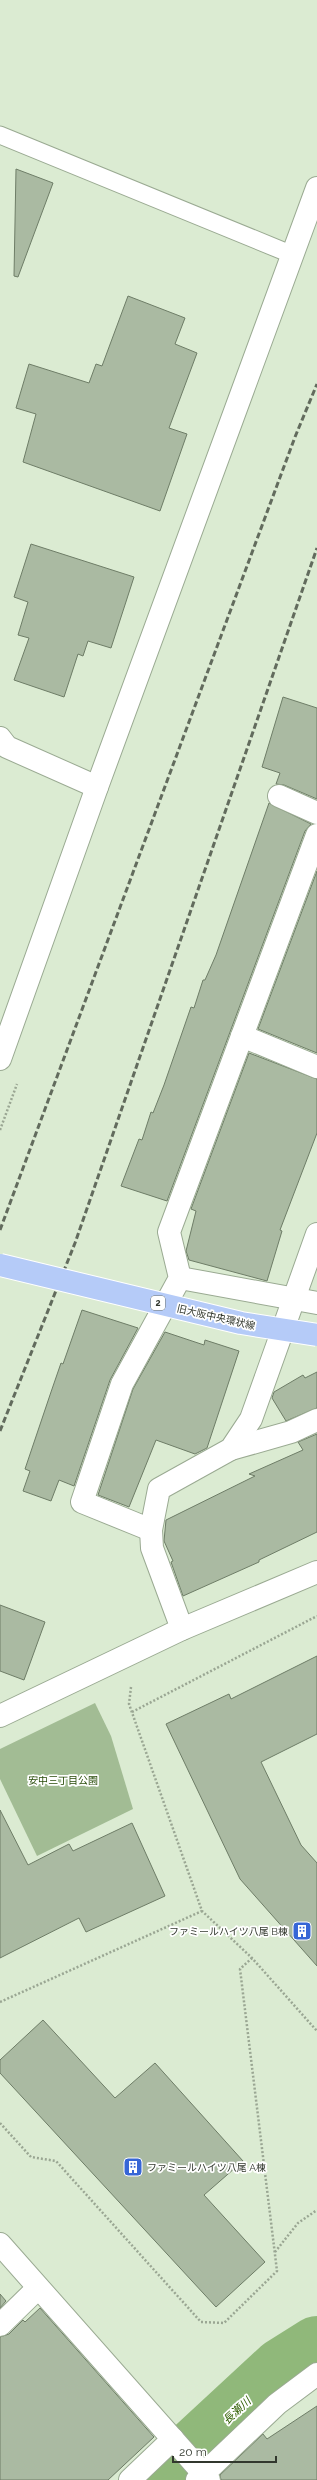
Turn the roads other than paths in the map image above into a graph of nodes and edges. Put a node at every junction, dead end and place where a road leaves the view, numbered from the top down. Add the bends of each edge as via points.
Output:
1 (0, 135) edge
2 (317, 188) edge
3 (293, 255) junction
4 (2, 747) edge
5 (97, 787) junction
6 (279, 796) dead end
7 (317, 813) edge
8 (317, 835) edge
9 (242, 1036) junction
10 (0, 1058) edge
11 (317, 1067) edge
12 (317, 1234) edge
13 (0, 1265) edge
14 (180, 1278) junction
15 (294, 1300) junction
16 (317, 1303) edge
17 (317, 1336) edge
18 (317, 1420) edge
19 (231, 1449) junction
20 (151, 1530) junction
21 (317, 1572) edge
22 (182, 1629) junction
23 (0, 1716) edge
24 (0, 2244) edge
25 (38, 2288) junction
26 (0, 2325) edge
27 (317, 2374) edge
28 (177, 2444) junction
29 (201, 2475) edge
30 (130, 2480) edge

1 - 3 lane
2 - 3 street
3 - 5 street
4 - 5 street
5 - 10 street
6 - 7 street
8 - 9 street
9 - 11 street
9 - 14 street via 169,1232
12 - 15 street
13 - 17 main road, 旧大阪中央環状線 / 2, bridge via 242,1323
14 - 15 street
14 - 20 street via 122,1384 82,1502
15 - 16 street
15 - 19 street via 251,1419
18 - 19 street via 291,1432
19 - 20 street via 159,1489
20 - 22 street via 152,1548
21 - 22 street
22 - 23 street
24 - 25 street
25 - 26 street
25 - 28 street
27 - 29 street via 277,2404
28 - 29 street
28 - 30 street

